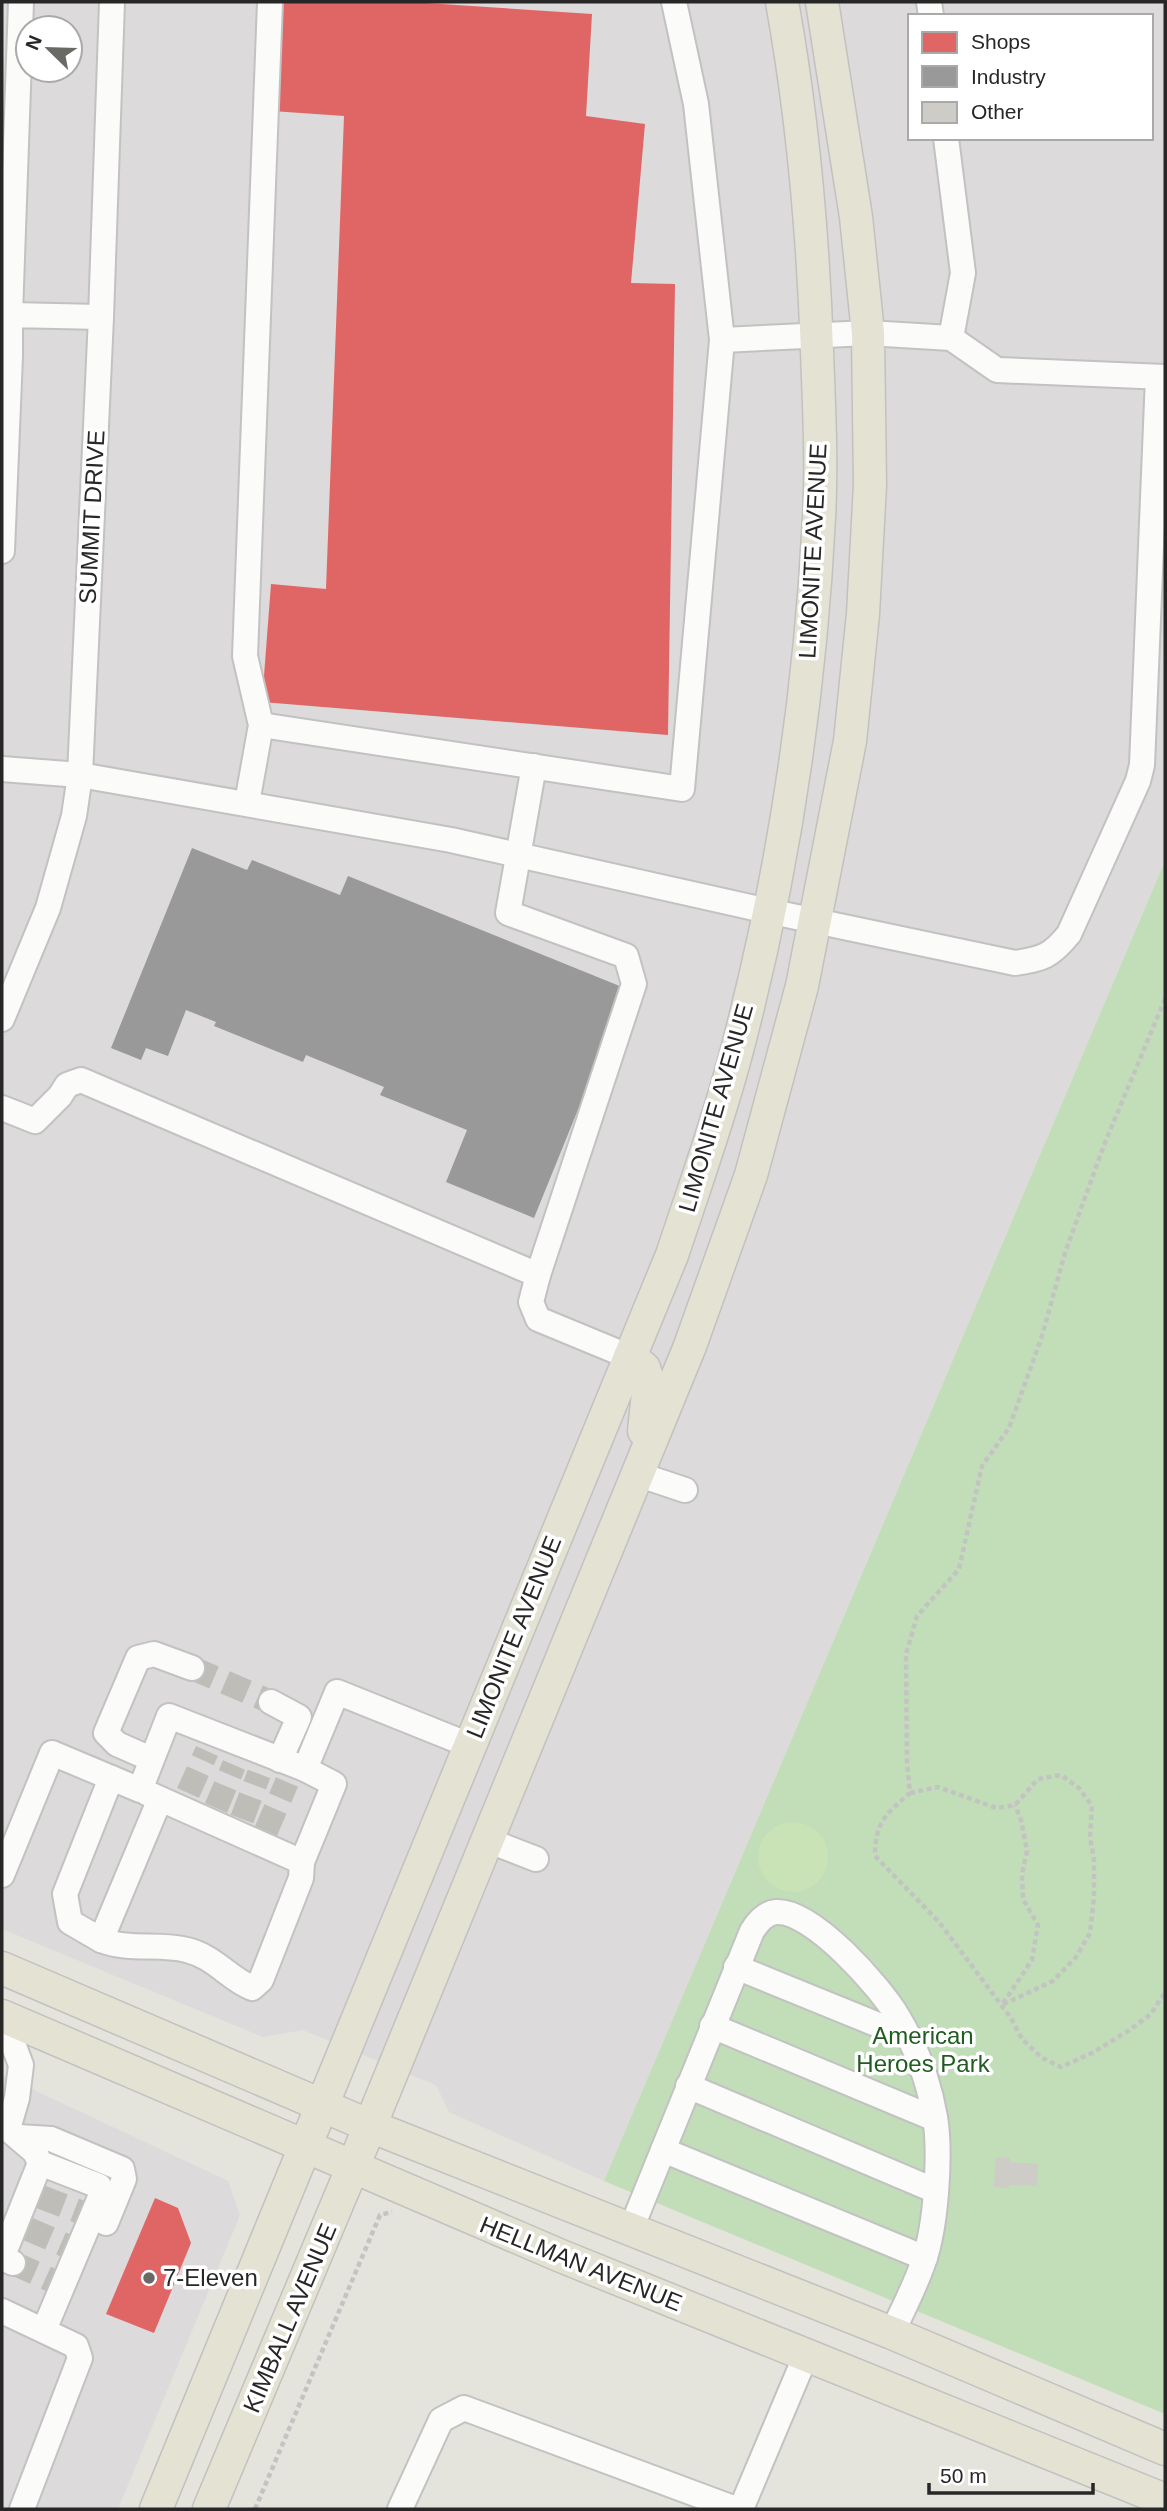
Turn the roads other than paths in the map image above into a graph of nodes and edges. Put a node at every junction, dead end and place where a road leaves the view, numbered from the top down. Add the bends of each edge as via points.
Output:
1 (21, 2) edge
2 (112, 2) edge
3 (270, 2) edge
4 (674, 2) edge
5 (782, 2) edge
6 (822, 2) edge
7 (946, 140) edge
8 (8, 300) edge
9 (101, 317) junction
10 (869, 334) junction
11 (817, 336) junction
12 (951, 338) junction
13 (722, 340) junction
14 (6, 356) edge
15 (1162, 377) edge
16 (2, 551) edge
17 (261, 726) junction
18 (534, 766) junction
19 (2, 769) edge
20 (80, 775) junction
21 (247, 803) junction
22 (520, 855) junction
23 (768, 911) junction
24 (815, 920) junction
25 (2, 1019) edge
26 (2, 1108) edge
27 (538, 1275) junction
28 (630, 1357) junction
29 (637, 1474) junction
30 (685, 1490) dead end
31 (192, 1668) tunnel mouth
32 (271, 1702) tunnel mouth
33 (469, 1745) junction
34 (151, 1759) junction
35 (282, 1768) junction
36 (111, 1778) junction
37 (168, 1798) junction
38 (487, 1840) junction
39 (536, 1859) dead end
40 (302, 1862) junction
41 (2, 1875) edge
42 (101, 1940) junction
43 (736, 1967) junction
44 (2, 1968) edge
45 (3, 2016) edge
46 (712, 2026) junction
47 (908, 2037) junction
48 (688, 2086) junction
49 (321, 2105) junction
50 (935, 2119) junction
51 (370, 2126) junction
52 (7, 2134) edge
53 (304, 2147) junction
54 (663, 2150) junction
55 (40, 2163) junction
56 (352, 2168) junction
57 (936, 2191) junction
58 (631, 2229) junction
59 (925, 2258) junction
60 (13, 2263) dead end
61 (2, 2311) edge
62 (51, 2333) junction
63 (892, 2333) junction
64 (806, 2355) junction
65 (1165, 2449) edge
66 (1165, 2500) edge
67 (22, 2509) edge
68 (156, 2509) edge
69 (209, 2509) edge
70 (400, 2509) edge
71 (738, 2509) edge

1 - 8 street
2 - 9 street, SUMMIT DRIVE
3 - 17 street via 245,656
4 - 13 street via 696,104
5 - 11 main road, LIMONITE AVENUE via 808,182
6 - 10 main road, LIMONITE AVENUE
7 - 12 street via 963,274
8 - 9 street
8 - 14 street
9 - 20 street, SUMMIT DRIVE
10 - 11 street
10 - 12 street
10 - 24 main road, LIMONITE AVENUE via 870,485 863,614 850,741
11 - 13 street
11 - 23 main road, LIMONITE AVENUE via 819,516 812,611 795,760
12 - 15 street via 997,370
13 - 18 street via 682,789
14 - 16 street
15 - 24 street via 1142,765 1069,934 1056,950 1040,959 1015,962
17 - 18 street
17 - 21 street
18 - 22 street
19 - 20 street
20 - 21 street
20 - 25 street, SUMMIT DRIVE via 74,816 48,908
21 - 22 street
22 - 23 street
22 - 27 street via 508,913 626,956 634,984
23 - 24 street
23 - 28 main road, LIMONITE AVENUE via 736,1054 707,1152
24 - 29 main road, LIMONITE AVENUE via 751,1175 690,1346
26 - 27 street via 35,1121 66,1085 81,1080
27 - 28 street via 531,1303 538,1319
28 - 29 main road via 644,1367 649,1383
28 - 33 main road, LIMONITE AVENUE
29 - 30 street
29 - 38 main road, LIMONITE AVENUE
31 - 34 street via 153,1654 138,1658 106,1733 117,1744
32 - 35 street via 299,1717
33 - 35 street via 337,1692
33 - 49 main road, LIMONITE AVENUE
34 - 35 street via 169,1716 238,1755
34 - 37 street
35 - 40 street via 334,1784
36 - 37 street
36 - 41 street via 52,1754
36 - 42 street via 65,1894 70,1922
37 - 40 street via 239,1825
37 - 42 street
38 - 39 street
38 - 51 main road, LIMONITE AVENUE
40 - 42 street via 301,1878 261,1980 253,1988 190,1951
43 - 46 street
43 - 47 street
43 - 47 street via 758,1922 776,1912 789,1915 833,1942 866,1973
44 - 49 main road, HELLMAN AVENUE
45 - 52 street via 21,2065
45 - 53 main road, HELLMAN AVENUE
46 - 48 street
46 - 50 street
47 - 50 street
48 - 54 street
48 - 57 street
49 - 51 main road, HELLMAN AVENUE
49 - 53 main road, LIMONITE AVENUE
50 - 57 street
51 - 56 main road, KIMBALL AVENUE
51 - 58 main road, HELLMAN AVENUE
52 - 55 street via 35,2152
52 - 62 street via 51,2138 121,2169 124,2179
53 - 56 main road, HELLMAN AVENUE
53 - 68 main road, KIMBALL AVENUE
54 - 58 street
54 - 59 street
55 - 60 street via 36,2194 2,2258
55 - 62 street via 99,2186 101,2195 86,2215 57,2283
56 - 64 main road, HELLMAN AVENUE
56 - 69 main road, KIMBALL AVENUE
57 - 59 street
58 - 63 main road, HELLMAN AVENUE
59 - 63 street
61 - 62 street
62 - 67 street via 76,2346 80,2358
63 - 65 main road, HELLMAN AVENUE
64 - 66 main road, HELLMAN AVENUE
64 - 71 street
70 - 71 street via 441,2420 464,2408

